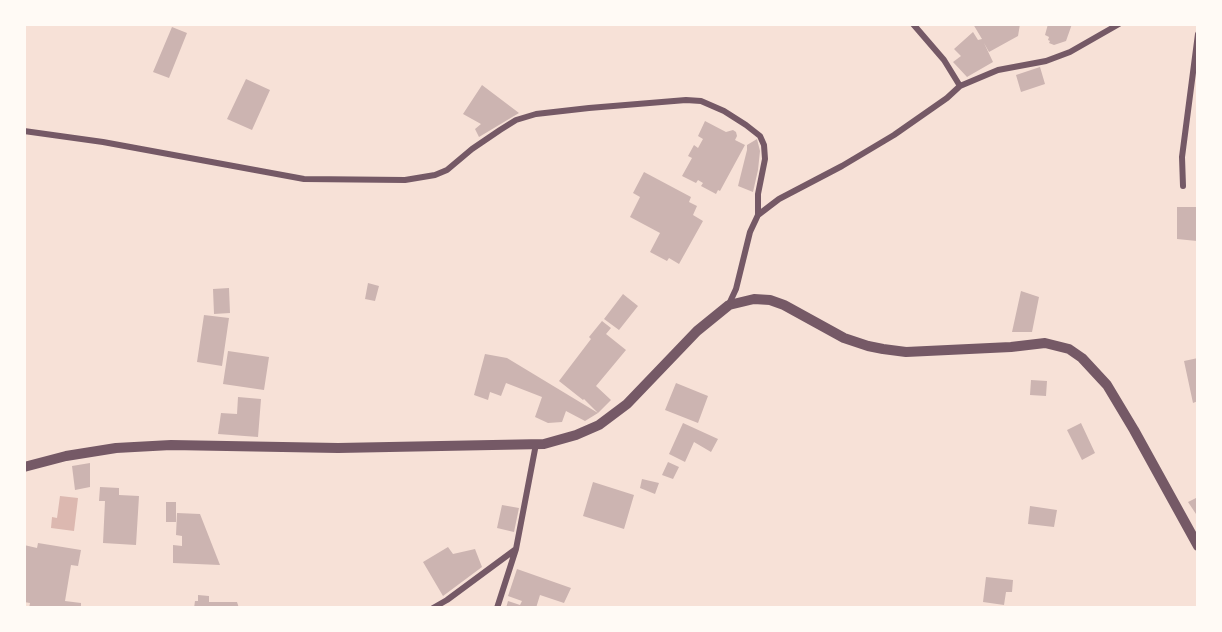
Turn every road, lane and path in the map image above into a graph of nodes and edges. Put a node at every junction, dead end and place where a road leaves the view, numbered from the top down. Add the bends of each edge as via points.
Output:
1 (913, 24) edge
2 (1119, 24) edge
3 (1198, 34) edge
4 (960, 86) junction
5 (24, 131) edge
6 (1183, 186) dead end
7 (758, 215) junction
8 (729, 305) junction
9 (536, 444) junction
10 (24, 467) edge
11 (1198, 546) edge
12 (516, 549) junction
13 (433, 608) edge
14 (497, 608) edge

1 - 4 street
2 - 4 street via 1070,52 998,70
3 - 6 street via 1182,157
4 - 7 street via 894,135 779,199
5 - 7 street via 304,179 405,180 447,170 500,130 536,114 701,101 724,111 760,136 765,159
7 - 8 street
8 - 9 street via 697,331 627,404 599,425
8 - 11 street via 770,300 844,338 906,352 1045,343 1069,348 1107,385
9 - 10 street via 338,448 171,445 116,448
9 - 12 street
12 - 13 street
12 - 14 street

